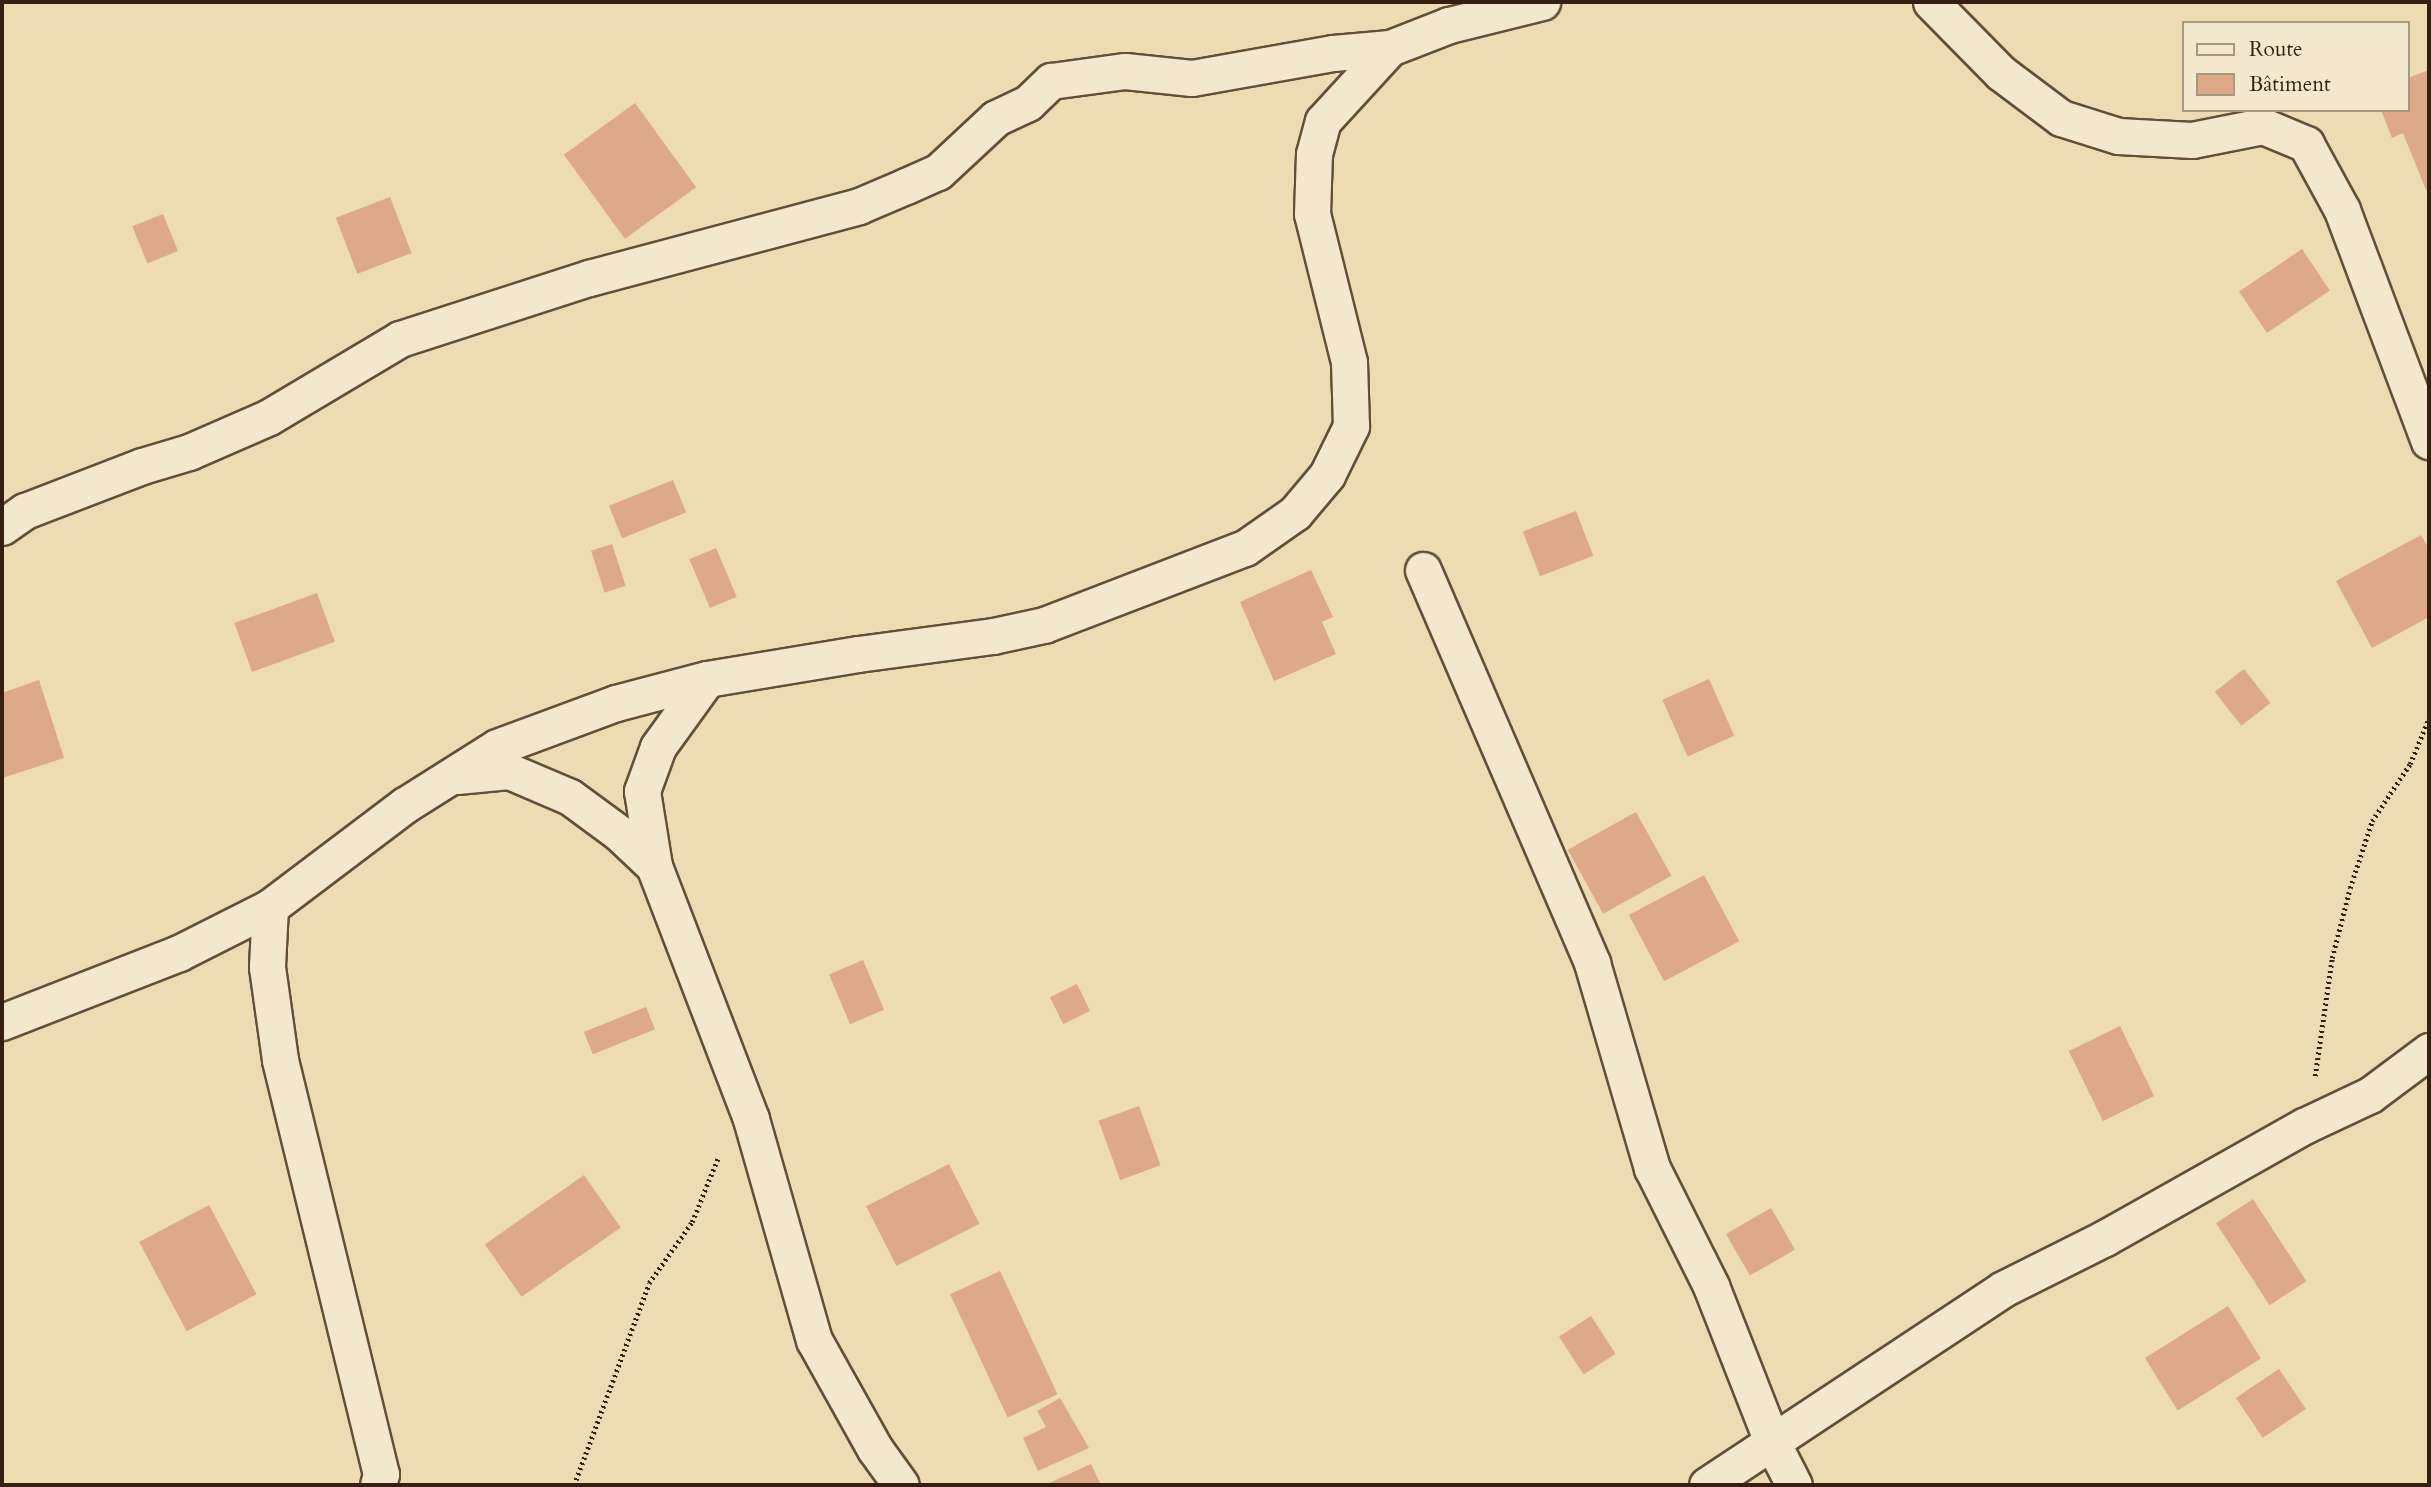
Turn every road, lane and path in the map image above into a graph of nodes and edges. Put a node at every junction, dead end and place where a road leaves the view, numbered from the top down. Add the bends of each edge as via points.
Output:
1 (1542, 2) edge
2 (1931, 2) edge
3 (1451, 13) edge
4 (1390, 48) junction
5 (2429, 441) edge
6 (2, 527) edge
7 (1423, 570) dead end
8 (707, 679) junction
9 (2429, 718) edge
10 (449, 777) junction
11 (654, 866) junction
12 (270, 907) junction
13 (2, 1022) edge
14 (2429, 1051) edge
15 (751, 1119) junction
16 (2304, 1126) junction
17 (1772, 1442) junction
18 (378, 1485) edge
19 (574, 1485) edge
20 (901, 1485) edge
21 (1707, 1485) edge
22 (1794, 1485) edge

1 - 3 street
2 - 5 street via 2001,73 2061,118 2118,136 2192,140 2263,126 2306,144 2342,210
3 - 4 street
4 - 6 street via 1333,53 1192,78 1125,71 1051,80 1028,103 996,118 938,172 906,186 859,206 589,278 400,340 270,416 189,452 25,511
4 - 8 street via 1323,121 1314,154 1312,214 1349,362 1351,426 1327,475 1295,513 1245,548 1044,625
7 - 17 street via 1592,963 1652,1168 1711,1286
8 - 10 street via 616,703 497,747
8 - 11 street via 657,747 642,791
9 - 16 path via 2410,764 2372,821 2350,888 2332,958
10 - 11 street via 509,771 570,797
10 - 12 street
11 - 15 street
12 - 13 street via 179,953
12 - 18 street via 267,967 280,1059 381,1474
14 - 16 street via 2370,1095
15 - 19 path via 732,1129 692,1222 649,1283
15 - 20 street via 814,1339 875,1449
16 - 17 street via 2105,1238 2003,1289
17 - 21 street
17 - 22 street

